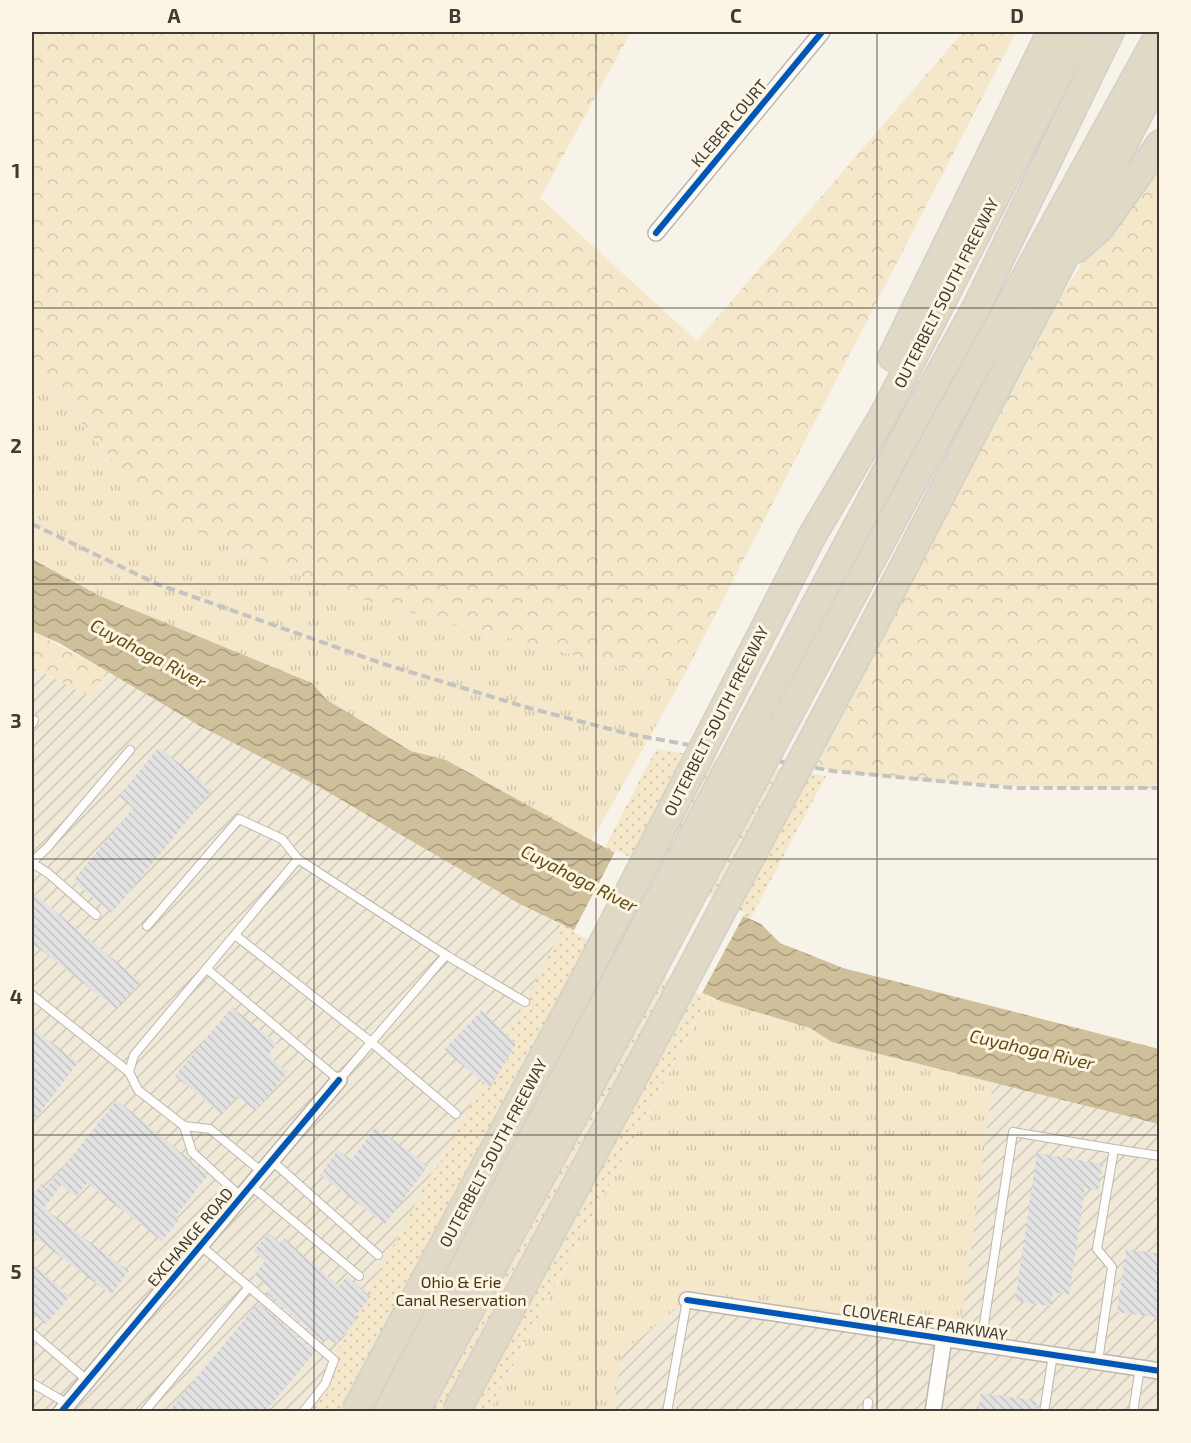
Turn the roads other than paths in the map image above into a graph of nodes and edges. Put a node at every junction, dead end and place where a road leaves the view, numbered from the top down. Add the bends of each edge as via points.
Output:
1 (822, 32) edge
2 (1051, 32) edge
3 (1080, 32) edge
4 (1110, 32) edge
5 (1160, 33) edge
6 (1160, 73) edge
7 (1160, 144) edge
8 (656, 232) dead end
9 (1062, 261) junction
10 (875, 411) junction
11 (130, 750) dead end
12 (298, 859) junction
13 (32, 863) edge
14 (96, 915) dead end
15 (147, 926) dead end
16 (235, 935) junction
17 (446, 955) junction
18 (207, 969) junction
19 (32, 994) edge
20 (525, 1002) dead end
21 (371, 1042) junction
22 (129, 1072) junction
23 (339, 1080) junction
24 (456, 1114) dead end
25 (184, 1126) junction
26 (1114, 1149) junction
27 (1160, 1156) edge
28 (266, 1166) junction
29 (245, 1191) junction
30 (200, 1245) junction
31 (378, 1255) dead end
32 (359, 1276) dead end
33 (249, 1287) junction
34 (687, 1300) joint
35 (32, 1333) edge
36 (944, 1338) junction
37 (981, 1344) junction
38 (1053, 1355) junction
39 (1098, 1361) junction
40 (1140, 1368) junction
41 (1160, 1371) edge
42 (87, 1380) junction
43 (32, 1383) edge
44 (868, 1402) dead end
45 (64, 1408) edge
46 (144, 1412) edge
47 (303, 1412) edge
48 (355, 1412) edge
49 (387, 1412) edge
50 (415, 1412) edge
51 (456, 1412) edge
52 (667, 1412) edge
53 (867, 1412) edge
54 (933, 1412) edge
55 (1044, 1412) edge
56 (1133, 1412) edge

1 - 8 street, KLEBER COURT
2 - 10 highway
3 - 10 highway, OUTERBELT SOUTH FREEWAY
4 - 49 highway, bridge via 976,308
5 - 50 highway, bridge via 935,441
6 - 9 highway
7 - 9 highway via 1100,228
9 - 51 highway, bridge
10 - 48 highway, OUTERBELT SOUTH FREEWAY, bridge via 584,980
11 - 13 lane
12 - 15 lane via 282,839 239,819
12 - 16 lane
12 - 17 lane
13 - 14 lane
16 - 18 lane
16 - 21 lane
17 - 20 lane
17 - 21 lane
18 - 22 lane via 134,1056
18 - 23 lane
19 - 22 lane
21 - 23 lane
21 - 24 lane
22 - 25 lane via 138,1090
23 - 28 street, EXCHANGE ROAD
25 - 28 lane via 210,1129
25 - 29 lane via 192,1152
26 - 27 lane
26 - 37 lane via 1013,1132
26 - 39 lane via 1097,1249 1112,1267
28 - 29 street, EXCHANGE ROAD
28 - 31 lane
29 - 30 street, EXCHANGE ROAD
29 - 32 lane
30 - 33 lane
30 - 42 street, EXCHANGE ROAD
33 - 46 lane
33 - 47 lane via 334,1360 325,1384
34 - 36 street, CLOVERLEAF PARKWAY
34 - 52 lane
35 - 42 lane
36 - 37 street, CLOVERLEAF PARKWAY
36 - 54 street
37 - 38 street, CLOVERLEAF PARKWAY
38 - 39 street, CLOVERLEAF PARKWAY
38 - 55 lane
39 - 40 street, CLOVERLEAF PARKWAY
40 - 41 street, CLOVERLEAF PARKWAY
40 - 56 lane
42 - 45 street, EXCHANGE ROAD
43 - 45 lane
44 - 53 lane

